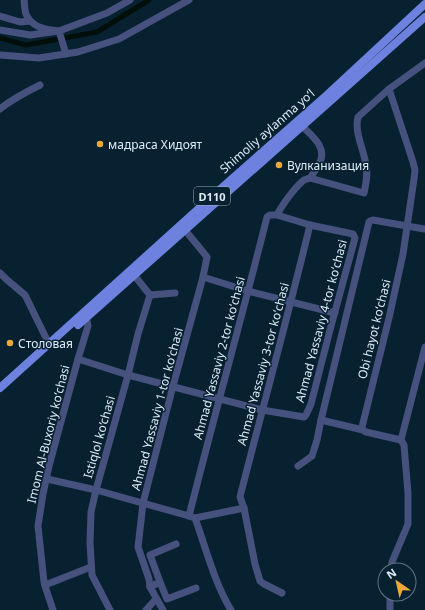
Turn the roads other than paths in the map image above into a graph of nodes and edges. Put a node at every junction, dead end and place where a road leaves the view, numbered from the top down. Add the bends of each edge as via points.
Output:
1 (24, 0) edge
2 (130, 0) edge
3 (189, 0) edge
4 (425, 4) edge
5 (0, 16) edge
6 (425, 17) edge
7 (30, 21) junction
8 (0, 30) edge
9 (59, 31) junction
10 (65, 51) junction
11 (0, 55) edge
12 (425, 63) edge
13 (40, 85) dead end
14 (389, 89) junction
15 (329, 97) junction
16 (0, 110) edge
17 (302, 126) junction
18 (310, 178) junction
19 (219, 195) junction
20 (277, 215) junction
21 (310, 225) junction
22 (407, 226) junction
23 (424, 228) edge
24 (185, 230) junction
25 (0, 273) edge
26 (134, 275) junction
27 (204, 277) junction
28 (3, 282) edge
29 (248, 291) junction
30 (175, 293) dead end
31 (150, 295) junction
32 (291, 302) junction
33 (335, 313) junction
34 (84, 315) junction
35 (49, 344) junction
36 (425, 346) edge
37 (78, 359) junction
38 (128, 375) junction
39 (173, 386) junction
40 (0, 388) edge
41 (0, 395) edge
42 (219, 399) junction
43 (262, 410) junction
44 (321, 420) junction
45 (366, 432) junction
46 (401, 440) junction
47 (298, 466) dead end
48 (47, 479) junction
49 (96, 490) junction
50 (143, 503) junction
51 (244, 508) junction
52 (192, 517) junction
53 (176, 544) dead end
54 (392, 562) edge
55 (91, 567) junction
56 (160, 582) junction
57 (45, 585) junction
58 (150, 587) junction
59 (196, 588) dead end
60 (282, 593) dead end
61 (156, 599) junction
62 (53, 610) edge
63 (110, 610) edge
64 (146, 610) edge
65 (163, 610) edge
66 (231, 610) edge

1 - 7 street via 26,15
2 - 9 street via 107,13
3 - 10 street via 119,39 78,52
4 - 15 main road, Shimoliy aylanma yoʻl / D110
5 - 7 street via 20,22
6 - 15 main road, Shimoliy aylanma yoʻl / D110
7 - 9 street via 46,30
8 - 9 street via 30,35
9 - 10 street
10 - 11 street via 39,58
12 - 14 street
13 - 16 street via 9,102
14 - 18 street via 362,113 357,121 366,165 364,193
14 - 22 street, Obi hayot koʻchasi via 415,170
15 - 17 main road, Shimoliy aylanma yoʻl / D110
15 - 19 main road, Shimoliy aylanma yoʻl / D110
17 - 18 street via 322,149 320,163
17 - 19 main road, Shimoliy aylanma yoʻl / D110
18 - 20 street via 297,186
19 - 24 main road, Shimoliy aylanma yoʻl / D110
19 - 34 main road, Shimoliy aylanma yoʻl / D110
20 - 21 street, Ahmad Yassaviy 4-tor koʻchasi
20 - 29 street, Ahmad Yassaviy 2-tor koʻchasi via 267,217
21 - 32 street, Ahmad Yassaviy 3-tor koʻchasi
21 - 33 street, Ahmad Yassaviy 4-tor koʻchasi via 353,234 355,238
22 - 23 street
22 - 44 street via 373,220 369,222
22 - 45 street, Obi hayot koʻchasi via 402,261 362,427
24 - 26 main road, Shimoliy aylanma yoʻl / D110
24 - 27 street, Ahmad Yassaviy 1-tor koʻchasi via 207,258
25 - 28 street
26 - 31 street
26 - 34 main road, Shimoliy aylanma yoʻl / D110
27 - 29 street
27 - 39 street, Ahmad Yassaviy 1-tor koʻchasi
28 - 35 street via 25,295
29 - 32 street
29 - 42 street, Ahmad Yassaviy 2-tor koʻchasi
30 - 31 street
31 - 38 street, Istiqlol ko‘chasi
32 - 33 street
32 - 43 street, Ahmad Yassaviy 3-tor koʻchasi
33 - 43 street, Ahmad Yassaviy 4-tor koʻchasi via 306,415 304,417
34 - 35 main road, Shimoliy aylanma yoʻl / D110
34 - 37 street, Imom Al-Buxoriy koʻchasi via 88,326
34 - 41 main road, Shimoliy aylanma yoʻl / D110
35 - 40 main road, Shimoliy aylanma yoʻl / D110
36 - 46 street
37 - 38 street
37 - 48 street, Imom Al-Buxoriy koʻchasi
38 - 39 street
38 - 49 street, Istiqlol ko‘chasi
39 - 42 street
39 - 50 street, Ahmad Yassaviy 1-tor koʻchasi
42 - 43 street
42 - 52 street, Ahmad Yassaviy 2-tor koʻchasi
43 - 51 street, Ahmad Yassaviy 3-tor koʻchasi via 240,497
44 - 45 street
44 - 47 street via 312,456
45 - 46 street
46 - 54 street via 404,446 408,493 408,524
48 - 49 street
48 - 57 street, Imom Al-Buxoriy koʻchasi via 38,526
49 - 50 street
49 - 55 street, Istiqlol ko‘chasi via 90,528
50 - 52 street
50 - 58 street, Ahmad Yassaviy 1-tor koʻchasi via 138,547
51 - 52 street
51 - 60 street, Ahmad Yassaviy 3-tor koʻchasi via 260,581
52 - 66 street
53 - 56 street via 150,555
55 - 57 street
55 - 63 street, Istiqlol ko‘chasi via 92,575
56 - 58 street
56 - 59 street via 167,599
57 - 62 street, Imom Al-Buxoriy koʻchasi
58 - 61 street, Ahmad Yassaviy 1-tor koʻchasi
61 - 64 street
61 - 65 street, Ahmad Yassaviy 1-tor koʻchasi

